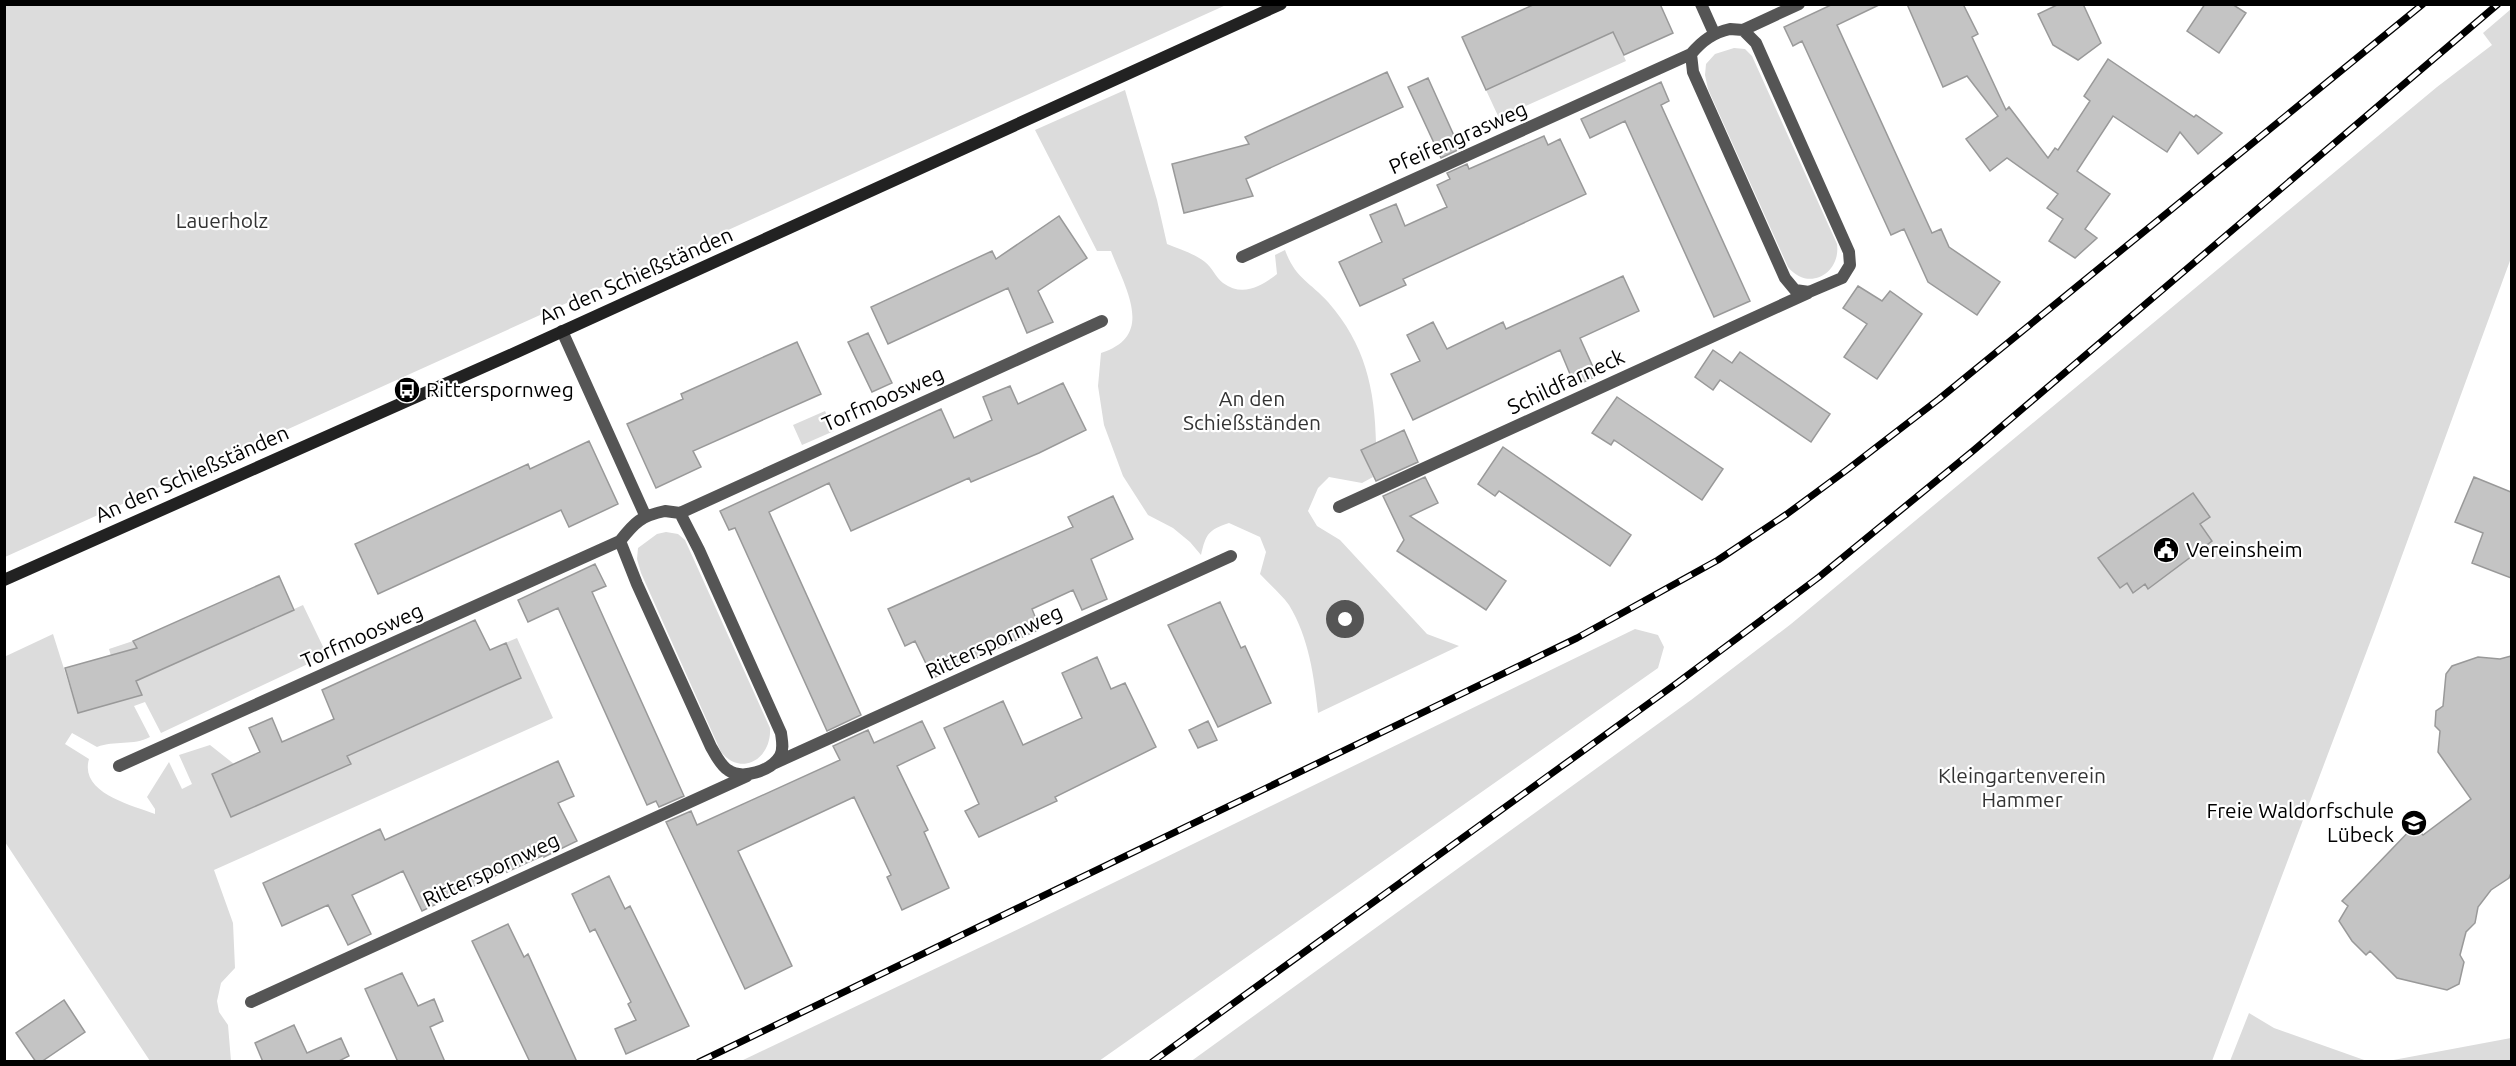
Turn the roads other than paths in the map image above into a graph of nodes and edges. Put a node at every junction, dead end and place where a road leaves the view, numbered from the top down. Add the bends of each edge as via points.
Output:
1 (1281, 4) edge
2 (1701, 4) edge
3 (1799, 4) edge
4 (1743, 30) junction
5 (1714, 33) junction
6 (1691, 54) junction
7 (1242, 257) dead end
8 (1809, 292) junction
9 (1102, 321) dead end
10 (562, 331) junction
11 (1339, 507) dead end
12 (680, 513) junction
13 (645, 515) junction
14 (620, 541) junction
15 (1231, 556) dead end
16 (4, 580) edge
17 (774, 764) junction
18 (119, 766) dead end
19 (748, 775) junction
20 (251, 1002) dead end

1 - 10 street, An den Schießständen
2 - 5 street
3 - 4 street
4 - 5 street
4 - 8 street, Schildfarneck via 1756,43 1849,252 1850,265 1842,278
5 - 6 street
6 - 7 street, Pfeifengrasweg
6 - 8 street via 1693,72 1785,278 1795,290
8 - 11 street, Schildfarneck
9 - 12 street, Torfmoosweg
10 - 13 street
10 - 16 street, An den Schießständen
12 - 13 street
12 - 17 street via 776,718 783,747
13 - 14 street
14 - 18 street, Torfmoosweg
14 - 19 street via 715,754 727,770
15 - 17 street, Ritterspornweg
17 - 19 street, Ritterspornweg
19 - 20 street, Ritterspornweg

